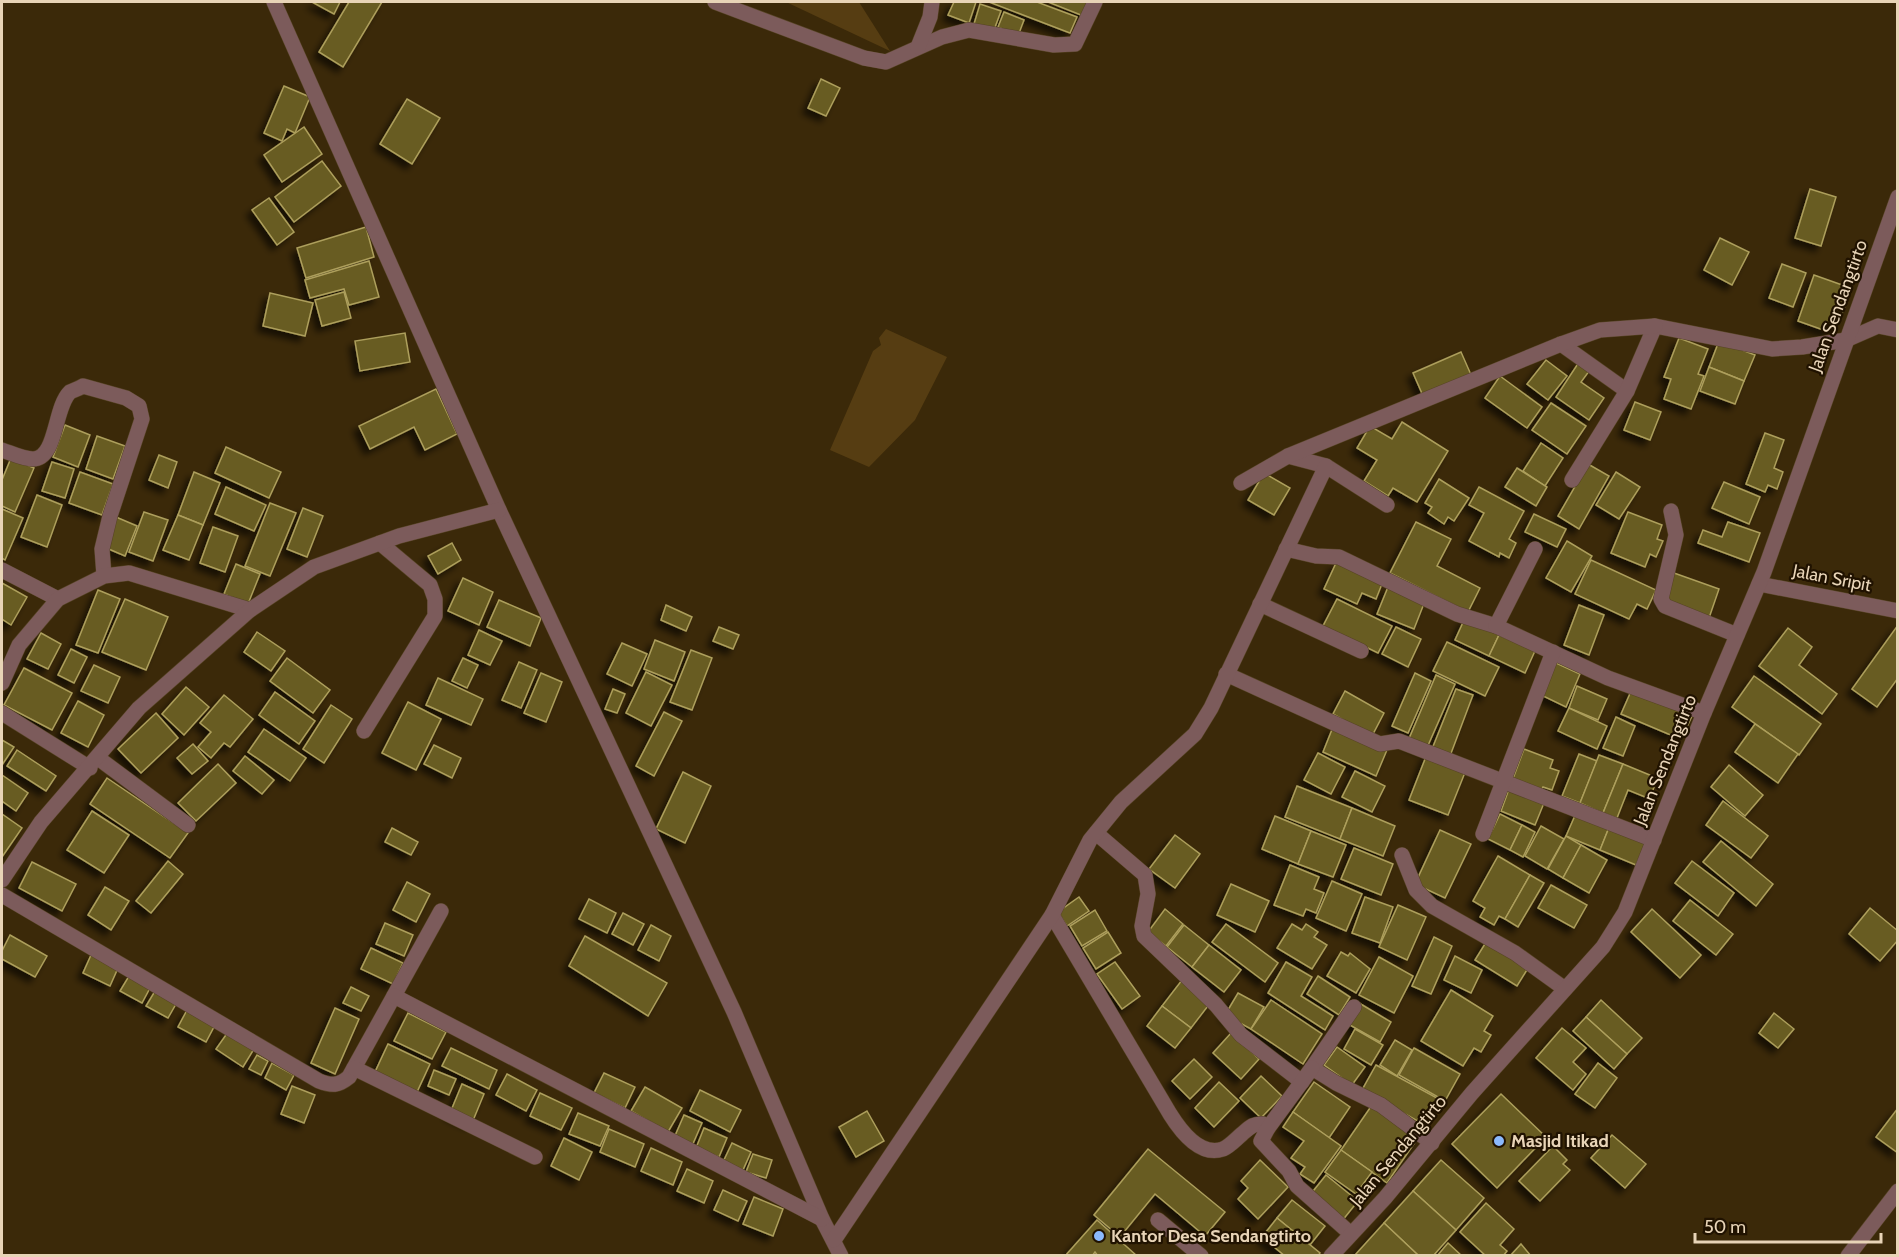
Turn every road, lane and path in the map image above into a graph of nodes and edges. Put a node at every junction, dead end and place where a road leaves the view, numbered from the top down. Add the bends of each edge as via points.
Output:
1 (274, 2) edge
2 (715, 2) edge
3 (932, 2) edge
4 (1095, 2) edge
5 (918, 47) junction
6 (1898, 197) edge
7 (1655, 326) junction
8 (1898, 330) edge
9 (1846, 340) junction
10 (1561, 344) junction
11 (1627, 390) junction
12 (2, 450) edge
13 (1288, 456) junction
14 (1326, 466) junction
15 (1572, 480) dead end
16 (1241, 483) dead end
17 (1388, 506) dead end
18 (498, 510) junction
19 (1671, 512) dead end
20 (380, 543) junction
21 (1286, 549) junction
22 (1535, 549) dead end
23 (2, 570) edge
24 (105, 576) junction
25 (1759, 584) junction
26 (58, 599) junction
27 (1260, 604) junction
28 (250, 610) junction
29 (1898, 610) edge
30 (1497, 626) junction
31 (1737, 635) junction
32 (1361, 651) dead end
33 (1553, 652) junction
34 (1226, 674) junction
35 (2, 683) edge
36 (2, 713) edge
37 (1704, 713) junction
38 (364, 731) dead end
39 (94, 763) junction
40 (1503, 782) junction
41 (188, 825) dead end
42 (1096, 833) junction
43 (1483, 834) dead end
44 (1654, 840) junction
45 (1402, 855) dead end
46 (2, 880) edge
47 (2, 895) edge
48 (441, 911) dead end
49 (1052, 915) junction
50 (1566, 989) junction
51 (394, 996) junction
52 (1354, 1007) dead end
53 (354, 1068) junction
54 (1311, 1068) junction
55 (1302, 1082) junction
56 (1268, 1128) junction
57 (1432, 1143) junction
58 (535, 1157) dead end
59 (1898, 1191) edge
60 (822, 1219) junction
61 (1158, 1220) dead end
62 (1351, 1234) junction
63 (834, 1240) junction
64 (841, 1256) edge
65 (1201, 1256) edge
66 (1332, 1256) edge
67 (1848, 1256) edge

1 - 18 street
2 - 5 street via 873,61 886,62
3 - 5 street
4 - 5 street via 1075,44 1054,45 969,30
6 - 9 street, Jalan Sendangtirto
7 - 9 street via 1772,349
7 - 10 street via 1600,330
7 - 11 street
8 - 9 street via 1878,326
9 - 25 street, Jalan Sendangtirto
10 - 11 street
10 - 13 street
11 - 15 street
12 - 24 street via 31,460 41,458 48,452 70,393 83,386 126,398 139,406 142,419 102,549
13 - 14 street
13 - 16 street
14 - 17 street
14 - 21 street
18 - 20 street
18 - 60 street via 734,1012
19 - 31 street via 1676,535 1661,599 1665,606
20 - 28 street via 314,567
20 - 38 street via 430,585 435,616
21 - 27 street
21 - 30 street via 1339,557 1457,614
22 - 30 street
23 - 26 street
24 - 26 street
24 - 28 street via 129,573
25 - 29 street, Jalan Sripit
25 - 31 street, Jalan Sendangtirto
26 - 35 street via 20,645
27 - 32 street
27 - 34 street
28 - 39 street via 140,708
30 - 33 street
31 - 37 street, Jalan Sendangtirto
33 - 37 street via 1608,678
33 - 40 street
34 - 40 street via 1380,744 1399,741
34 - 42 street via 1195,734 1121,802
36 - 39 street
37 - 44 street, Jalan Sendangtirto
39 - 41 street
39 - 46 street via 41,822
40 - 43 street
40 - 44 street
42 - 49 street
42 - 55 street via 1145,875 1148,894 1144,936 1216,1005 1241,1035
44 - 50 street, Jalan Sendangtirto via 1625,912 1603,947
45 - 50 street via 1416,890 1432,906 1515,953
47 - 53 street via 319,1081 332,1086 341,1083
48 - 51 street
49 - 56 street via 1183,1133 1203,1147 1222,1150 1253,1125
49 - 63 street
50 - 57 street, Jalan Sendangtirto
51 - 53 street
51 - 60 street
52 - 54 street
53 - 58 street
54 - 55 street
54 - 57 street via 1381,1105
55 - 56 street
56 - 62 street via 1261,1141 1263,1145 1289,1171 1297,1186
57 - 62 street, Jalan Sendangtirto
59 - 67 street
60 - 63 street
61 - 65 street
62 - 66 street, Jalan Sendangtirto
63 - 64 street

